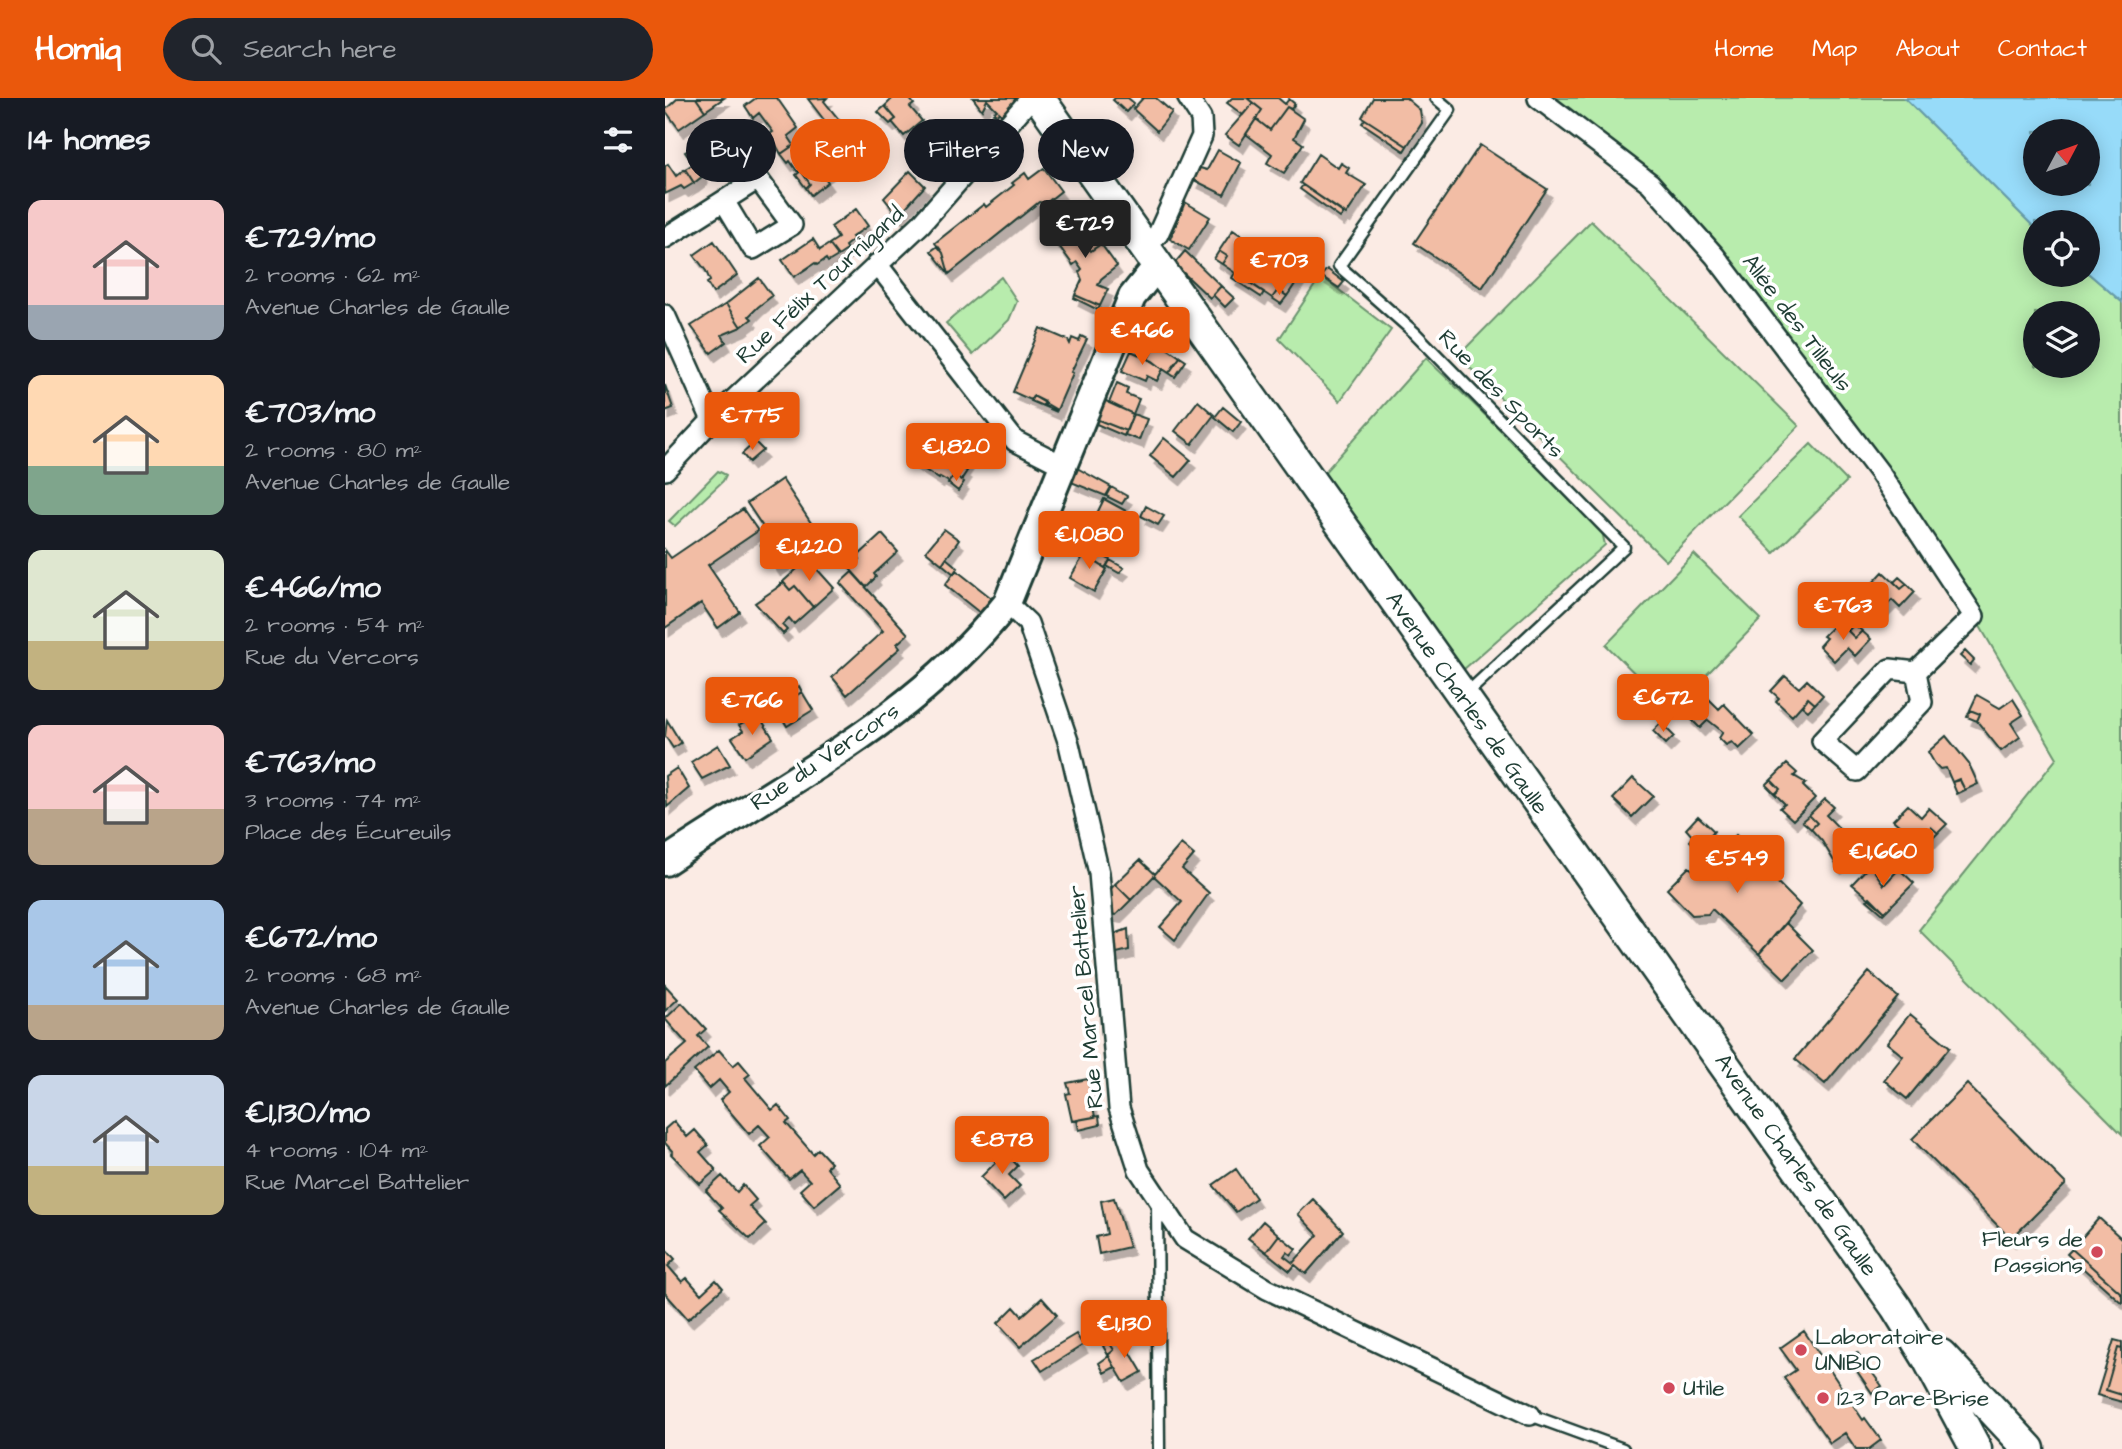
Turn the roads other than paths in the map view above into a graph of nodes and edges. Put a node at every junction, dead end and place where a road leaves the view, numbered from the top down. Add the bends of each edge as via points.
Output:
1 (1031, 98) edge
2 (1039, 98) edge
3 (1436, 98) edge
4 (1538, 98) edge
5 (1194, 99) edge
6 (724, 201) dead end
7 (665, 238) edge
8 (1151, 256) junction
9 (877, 264) junction
10 (665, 315) edge
11 (712, 420) junction
12 (1062, 465) junction
13 (665, 470) edge
14 (1007, 603) junction
15 (1916, 673) junction
16 (1463, 697) junction
17 (665, 862) edge
18 (1157, 1197) junction
19 (1896, 1307) junction
20 (1530, 1415) joint
21 (1159, 1449) edge
22 (1623, 1449) edge
23 (1976, 1449) edge
24 (2029, 1449) edge

1 - 9 street, Rue Félix Tournigand via 921,224
2 - 8 main road, Avenue Charles de Gaulle
3 - 16 lane, Rue des Sports via 1450,110 1339,266 1415,333 1624,547
4 - 15 street, Allée des Tilleuls via 1650,183 1715,256 1879,472 1974,616
5 - 8 street via 1202,136
6 - 7 street
8 - 12 street, Rue du Vercors
8 - 16 main road, Avenue Charles de Gaulle
9 - 11 street, Rue Félix Tournigand
9 - 12 street via 1015,441
10 - 11 street
11 - 13 street, Rue Félix Tournigand
12 - 14 street, Rue du Vercors
14 - 17 street, Rue du Vercors via 979,638 881,725
14 - 18 street, Rue Marcel Battelier via 1028,623 1069,744 1100,873 1119,1108 1139,1170
15 - 15 street via 1891,669 1822,741 1857,771 1922,702
16 - 19 main road, Avenue Charles de Gaulle
18 - 20 street, Rue Marcel Battelier via 1185,1240 1267,1289
18 - 21 lane
19 - 23 main road, Avenue Charles de Gaulle
19 - 24 main road, Avenue Charles de Gaulle
20 - 22 lane, Rue Marcel Battelier

